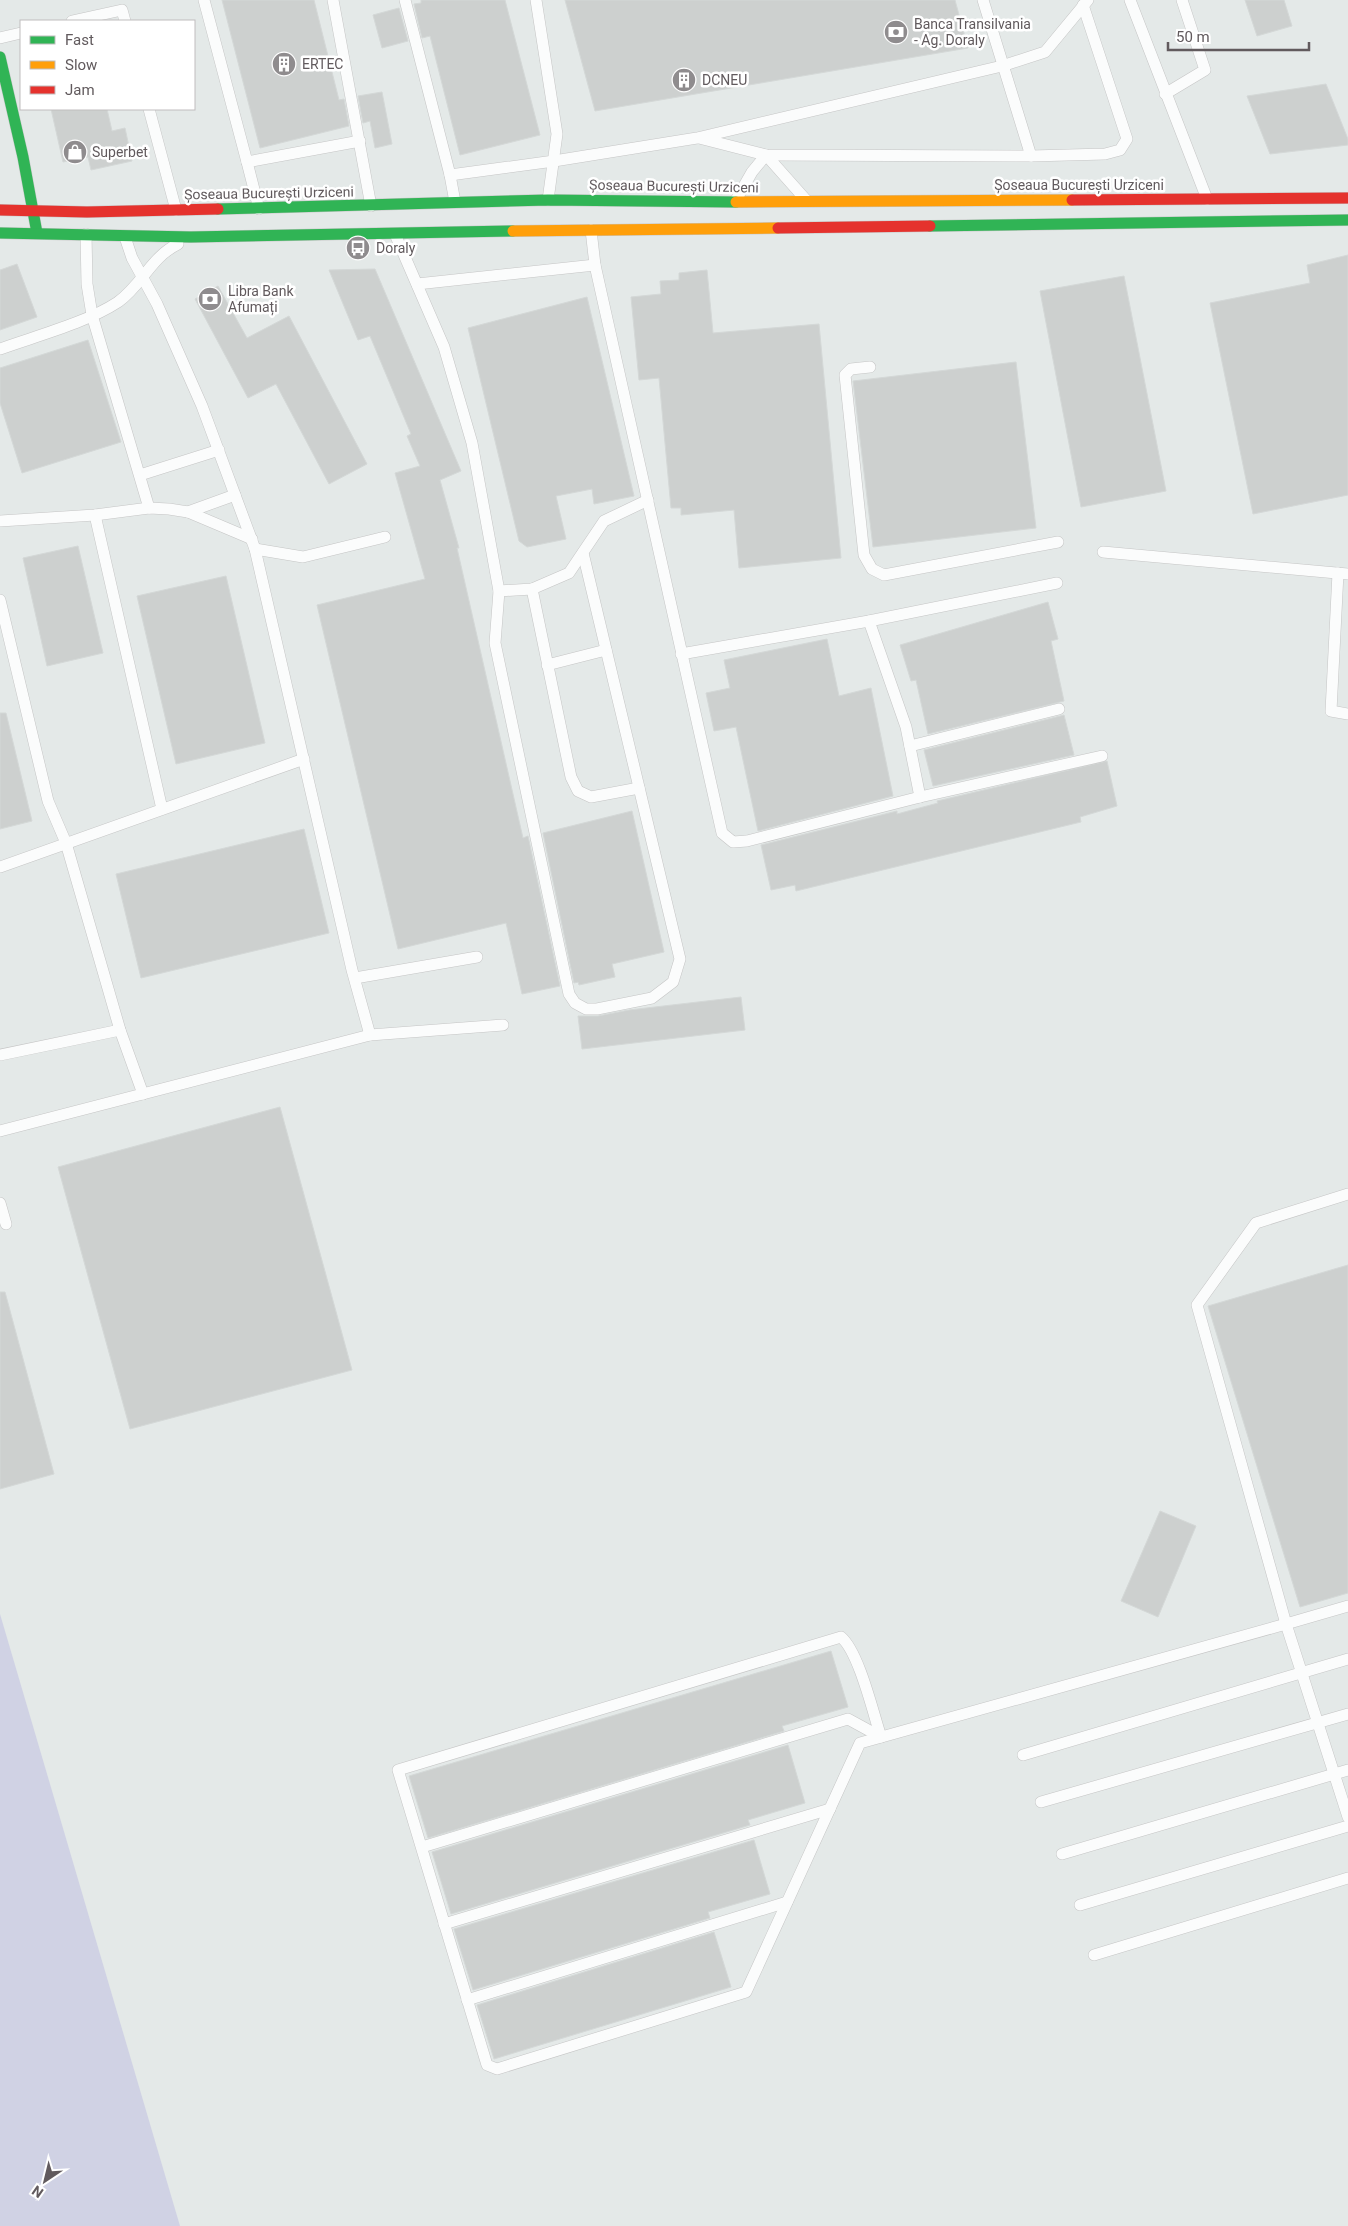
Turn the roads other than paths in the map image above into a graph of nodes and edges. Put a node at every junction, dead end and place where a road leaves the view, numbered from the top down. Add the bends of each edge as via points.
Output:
1 (204, 0) edge
2 (333, 0) edge
3 (405, 0) edge
4 (536, 0) edge
5 (982, 0) edge
6 (1130, 0) edge
7 (1182, 0) edge
8 (1085, 2) edge
9 (77, 20) edge
10 (125, 20) edge
11 (20, 33) edge
12 (0, 38) edge
13 (0, 58) edge
14 (1002, 66) junction
15 (1165, 94) junction
16 (149, 110) edge
17 (697, 138) junction
18 (360, 142) junction
19 (766, 155) junction
20 (1032, 156) junction
21 (554, 161) junction
22 (247, 162) junction
23 (450, 175) junction
24 (1348, 198) edge
25 (548, 200) junction
26 (1207, 200) junction
27 (807, 201) junction
28 (455, 202) junction
29 (735, 202) junction
30 (371, 206) junction
31 (258, 209) junction
32 (0, 210) edge
33 (176, 210) junction
34 (32, 211) junction
35 (117, 211) junction
36 (87, 212) junction
37 (1348, 220) edge
38 (591, 230) junction
39 (0, 233) edge
40 (37, 233) junction
41 (395, 234) junction
42 (86, 235) junction
43 (124, 236) junction
44 (190, 237) junction
45 (595, 265) junction
46 (142, 278) junction
47 (417, 284) junction
48 (92, 315) junction
49 (0, 350) edge
50 (870, 367) dead end
51 (219, 450) junction
52 (140, 475) junction
53 (235, 495) junction
54 (648, 500) junction
55 (150, 508) junction
56 (188, 512) junction
57 (96, 515) junction
58 (0, 521) edge
59 (385, 537) dead end
60 (1058, 542) dead end
61 (254, 544) junction
62 (1103, 552) dead end
63 (583, 553) junction
64 (1343, 573) edge
65 (1057, 583) dead end
66 (532, 589) junction
67 (499, 591) junction
68 (0, 600) edge
69 (869, 621) junction
70 (606, 650) junction
71 (681, 654) junction
72 (548, 665) junction
73 (1059, 709) dead end
74 (1348, 714) edge
75 (910, 746) junction
76 (1102, 756) dead end
77 (304, 759) junction
78 (639, 788) junction
79 (920, 797) junction
80 (162, 809) junction
81 (66, 844) junction
82 (0, 867) edge
83 (477, 957) dead end
84 (355, 978) junction
85 (503, 1025) dead end
86 (120, 1030) junction
87 (370, 1035) junction
88 (0, 1056) edge
89 (143, 1094) junction
90 (0, 1131) edge
91 (1348, 1194) edge
92 (0, 1203) edge
93 (6, 1224) dead end
94 (1348, 1606) edge
95 (1286, 1624) junction
96 (1348, 1659) edge
97 (1302, 1674) junction
98 (1348, 1714) edge
99 (1318, 1723) junction
100 (881, 1737) junction
101 (1023, 1754) dead end
102 (1348, 1770) edge
103 (1334, 1774) junction
104 (1042, 1802) dead end
105 (830, 1809) junction
106 (1348, 1817) edge
107 (1348, 1826) edge
108 (422, 1847) junction
109 (1062, 1854) dead end
110 (1348, 1878) edge
111 (787, 1902) junction
112 (1080, 1905) dead end
113 (444, 1924) junction
114 (1094, 1955) dead end
115 (467, 2000) junction

1 - 22 lane
2 - 18 lane
3 - 23 lane
4 - 21 lane via 557,134
5 - 14 lane
6 - 15 lane
7 - 15 lane via 1205,70
8 - 14 lane via 1045,52
8 - 20 lane via 1127,139 1120,150 1105,154
9 - 10 lane via 122,10
11 - 12 lane
13 - 34 main road
14 - 17 lane
14 - 20 lane
15 - 26 lane
16 - 33 lane
17 - 19 lane
17 - 21 lane
18 - 22 lane
18 - 30 lane
19 - 20 lane
19 - 27 lane
19 - 29 lane
21 - 23 lane
21 - 25 lane
22 - 31 lane
23 - 28 lane
24 - 26 main road, Șoseaua București Urziceni
25 - 28 main road, Șoseaua București Urziceni
25 - 29 main road, Șoseaua București Urziceni
26 - 27 main road, Șoseaua București Urziceni
27 - 29 main road, Șoseaua București Urziceni
28 - 30 main road, Șoseaua București Urziceni
30 - 31 main road, Șoseaua București Urziceni
31 - 33 main road, Șoseaua București Urziceni
32 - 34 main road, Șoseaua București Urziceni
33 - 35 main road, Șoseaua București Urziceni
34 - 36 main road, Șoseaua București Urziceni
34 - 40 main road
35 - 36 main road, Șoseaua București Urziceni
35 - 43 lane
36 - 42 lane
37 - 38 main road
38 - 41 main road
38 - 45 lane
39 - 40 main road
40 - 42 main road
41 - 44 main road
41 - 47 lane
42 - 43 main road
42 - 48 lane via 86,284
43 - 44 main road
43 - 46 lane
44 - 46 lane via 159,255
45 - 47 lane
45 - 54 lane
46 - 48 lane via 117,302
46 - 51 lane via 195,389
47 - 67 lane via 444,347 472,443
48 - 49 lane
48 - 52 lane
50 - 60 lane via 851,369 845,375 864,555 872,569 884,575
51 - 52 lane
51 - 53 lane
52 - 55 lane
53 - 56 lane
53 - 61 lane
54 - 63 lane via 604,521
54 - 71 lane
55 - 56 lane
55 - 57 lane
56 - 61 lane
57 - 58 lane
57 - 80 lane
59 - 61 lane via 303,557
61 - 77 lane
62 - 64 lane
63 - 66 lane via 569,573
63 - 70 lane
64 - 74 lane via 1331,711
65 - 69 lane
66 - 67 lane
66 - 72 lane
67 - 78 lane via 497,653 569,994 586,1009 652,998 673,982 678,971 680,959
68 - 81 lane via 48,801
69 - 71 lane
69 - 75 lane
70 - 72 lane
70 - 78 lane
71 - 79 lane via 722,833 733,842
72 - 78 lane via 571,777 578,791 591,797
73 - 75 lane
75 - 79 lane
76 - 79 lane
77 - 80 lane
77 - 84 lane
80 - 81 lane
81 - 82 lane
81 - 86 lane
83 - 84 lane
84 - 87 lane
85 - 87 lane
86 - 88 lane
86 - 89 lane
87 - 89 lane
89 - 90 lane
91 - 95 lane via 1256,1223 1196,1305
92 - 93 lane
94 - 95 lane
95 - 97 lane
95 - 100 lane
96 - 97 lane
97 - 99 lane
97 - 101 lane
98 - 99 lane
99 - 103 lane
99 - 104 lane
100 - 105 lane via 860,1743
100 - 108 lane via 848,1719
100 - 108 lane via 848,1642 841,1637 398,1770
102 - 103 lane
103 - 106 lane
103 - 109 lane
105 - 111 lane
105 - 113 lane
107 - 112 lane
108 - 113 lane
110 - 114 lane
111 - 115 lane
111 - 115 lane via 746,1992 497,2069 487,2065
113 - 115 lane

